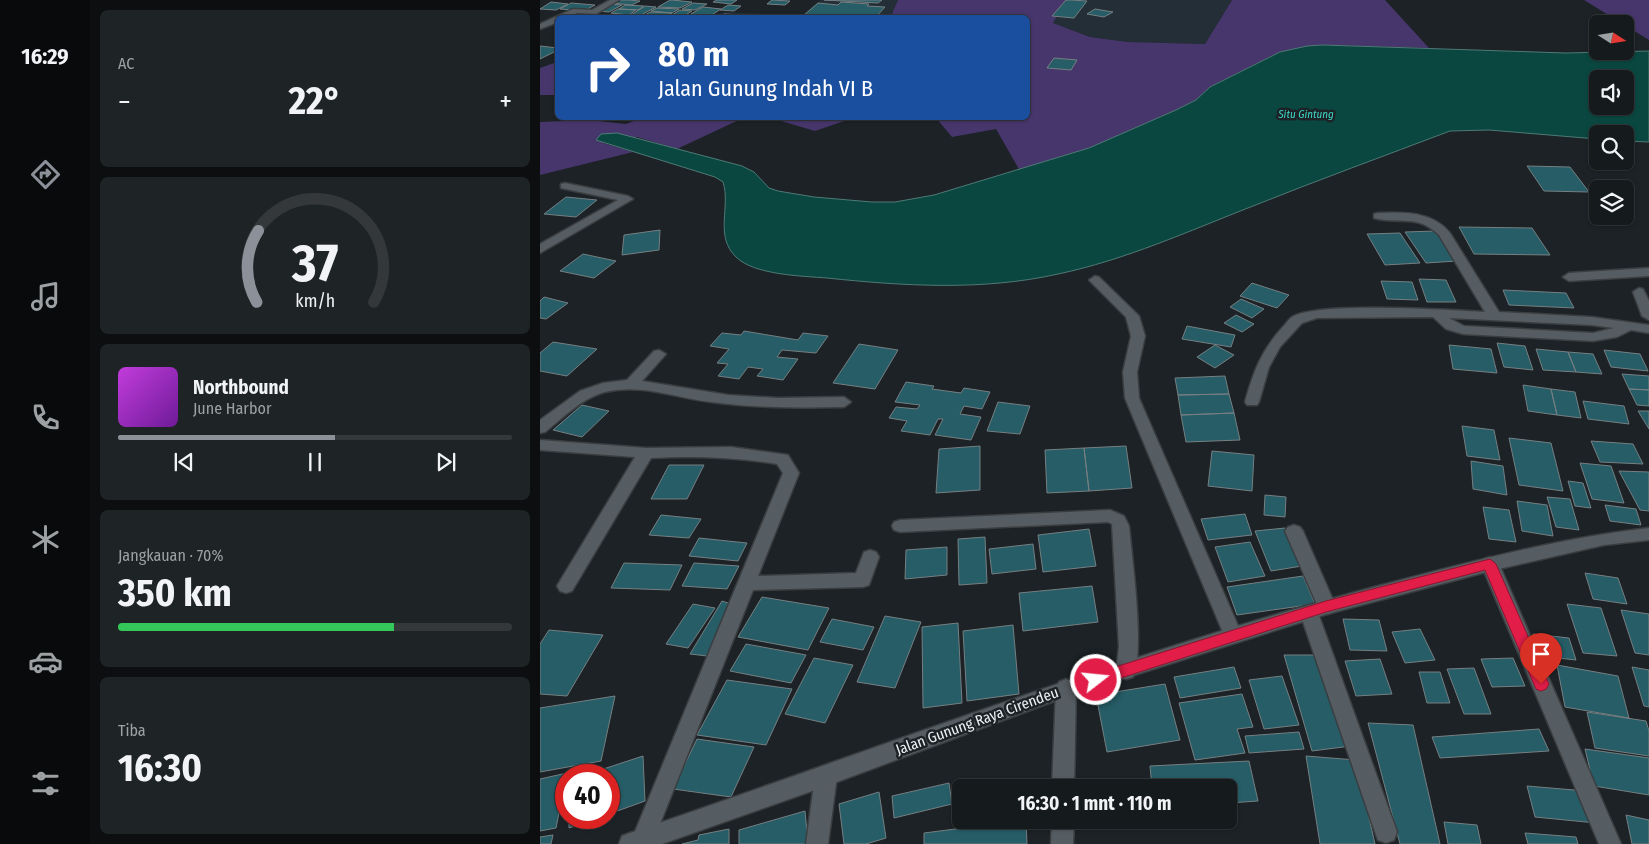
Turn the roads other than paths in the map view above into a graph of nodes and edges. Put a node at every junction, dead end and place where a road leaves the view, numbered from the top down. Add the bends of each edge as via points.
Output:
1 (615, 0) edge
2 (568, 15) edge
3 (555, 20) edge
4 (540, 27) edge
5 (565, 186) dead end
6 (1378, 216) dead end
7 (541, 248) edge
8 (1649, 272) edge
9 (1569, 277) dead end
10 (1095, 280) dead end
11 (1639, 292) dead end
12 (1438, 315) junction
13 (1649, 316) edge
14 (1495, 317) junction
15 (1626, 328) junction
16 (1649, 329) edge
17 (659, 354) dead end
18 (632, 383) junction
19 (844, 402) dead end
20 (1252, 402) dead end
21 (540, 428) edge
22 (540, 445) edge
23 (646, 453) junction
24 (900, 526) dead end
25 (1294, 531) dead end
26 (1649, 534) edge
27 (870, 557) dead end
28 (1490, 564) junction
29 (745, 583) junction
30 (566, 586) dead end
31 (1318, 610) junction
32 (1233, 635) junction
33 (1126, 671) junction
34 (1066, 688) junction
35 (826, 776) junction
36 (1064, 779) edge
37 (1063, 829) edge
38 (1386, 832) dead end
39 (636, 842) edge
40 (818, 844) edge
41 (1062, 844) edge
42 (1610, 844) edge

1 - 2 street via 593,12 576,11
3 - 4 street
5 - 7 street via 628,199
6 - 14 street via 1413,216 1436,224
8 - 9 street
10 - 32 street via 1132,316 1138,336 1130,372 1132,398
11 - 13 street
12 - 14 street
12 - 15 street via 1451,326 1463,330 1593,337
12 - 20 street via 1334,313 1297,320 1270,352
14 - 15 street via 1590,321
15 - 16 street
17 - 18 street
18 - 19 street via 712,398 811,404
18 - 21 street via 587,393
22 - 23 street
23 - 29 street via 674,451 782,459 791,473
23 - 30 street
24 - 33 street via 1110,516 1118,520 1129,647
25 - 31 street
26 - 28 street, Jalan Gunung Raya Cirendeu via 1604,539
27 - 29 street via 863,580
28 - 31 street, Jalan Gunung Raya Cirendeu
28 - 42 street
29 - 39 street
31 - 32 street, Jalan Gunung Raya Cirendeu
31 - 38 street
32 - 33 street, Jalan Gunung Raya Cirendeu
33 - 34 street, Jalan Gunung Raya Cirendeu
34 - 35 street, Jalan Gunung Raya Cirendeu
34 - 36 street
35 - 39 street, Jalan Gunung Raya Cirendeu
35 - 40 street
37 - 41 street

